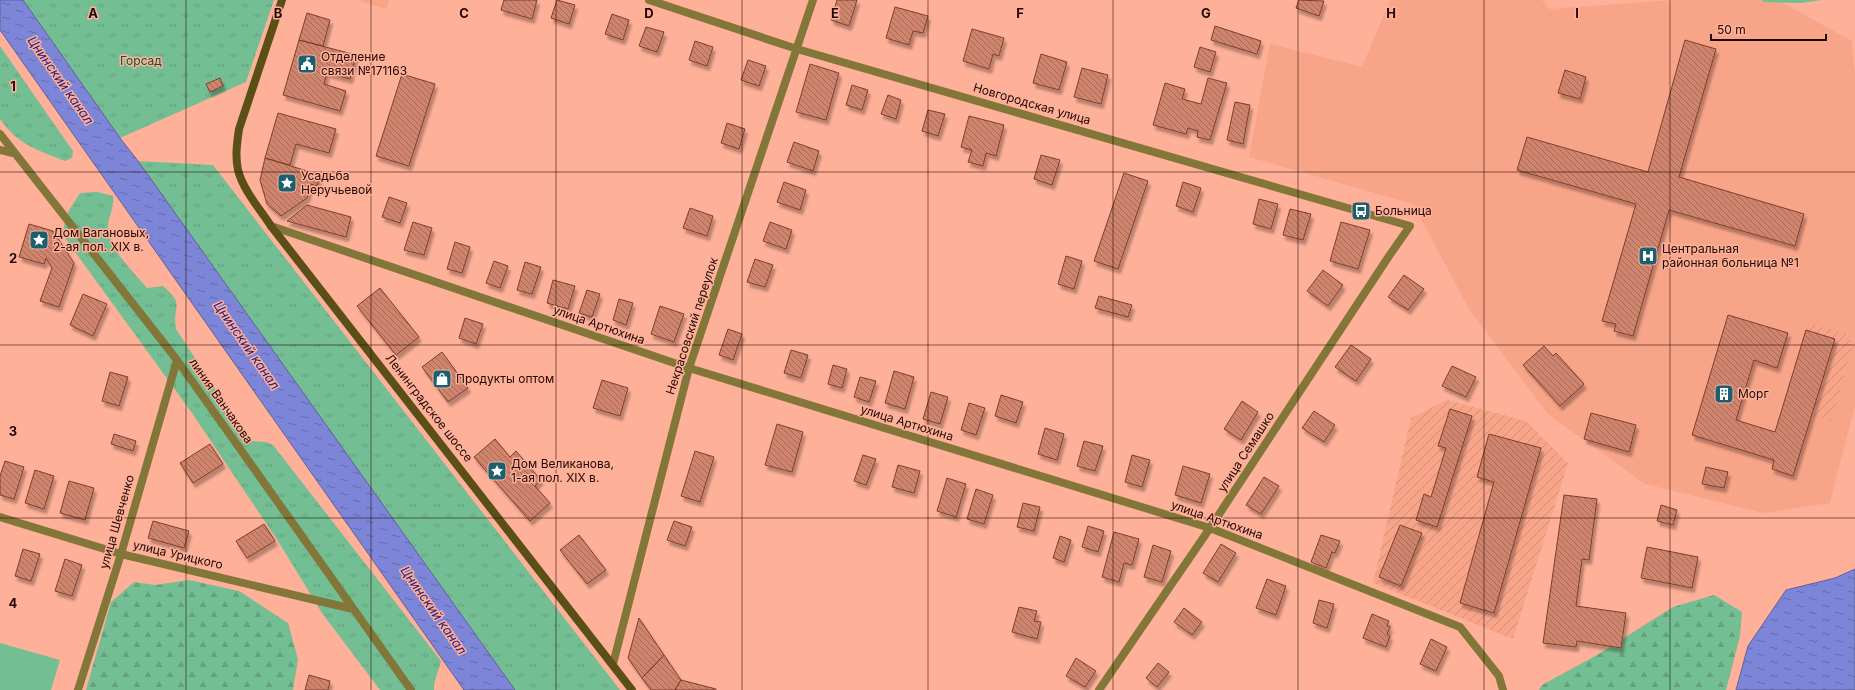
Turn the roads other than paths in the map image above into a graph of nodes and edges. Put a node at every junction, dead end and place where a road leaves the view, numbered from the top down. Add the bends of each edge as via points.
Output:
1 (282, 0) edge
2 (649, 0) edge
3 (813, 0) edge
4 (797, 49) junction
5 (0, 134) edge
6 (0, 150) edge
7 (13, 153) junction
8 (271, 226) junction
9 (1410, 226) joint
10 (177, 360) junction
11 (689, 368) junction
12 (0, 517) edge
13 (1210, 528) junction
14 (121, 554) junction
15 (353, 609) junction
16 (613, 664) junction
17 (78, 690) edge
18 (411, 690) edge
19 (632, 690) edge
20 (1099, 690) edge
21 (1502, 690) edge

1 - 8 street, Ленинградское шоссе via 239,130 236,150 238,170 245,186
2 - 4 street, Новгородская улица
3 - 4 street, Некрасовский переулок
4 - 9 street, Новгородская улица
4 - 11 street, Некрасовский переулок
5 - 7 street, линия Ванчакова
6 - 7 street
7 - 10 street, линия Ванчакова
8 - 11 street, улица Артюхина
8 - 16 street, Ленинградское шоссе
9 - 13 street, улица Семашко
10 - 14 street, улица Шевченко
10 - 15 street, линия Ванчакова
11 - 13 street, улица Артюхина
11 - 16 street, Некрасовский переулок
12 - 14 street, улица Урицкого
13 - 20 street, улица Семашко
13 - 21 street, улица Артюхина via 1460,627 1499,676
14 - 15 street, улица Урицкого
14 - 17 street, улица Шевченко
15 - 18 street, линия Ванчакова
16 - 19 street, Ленинградское шоссе

